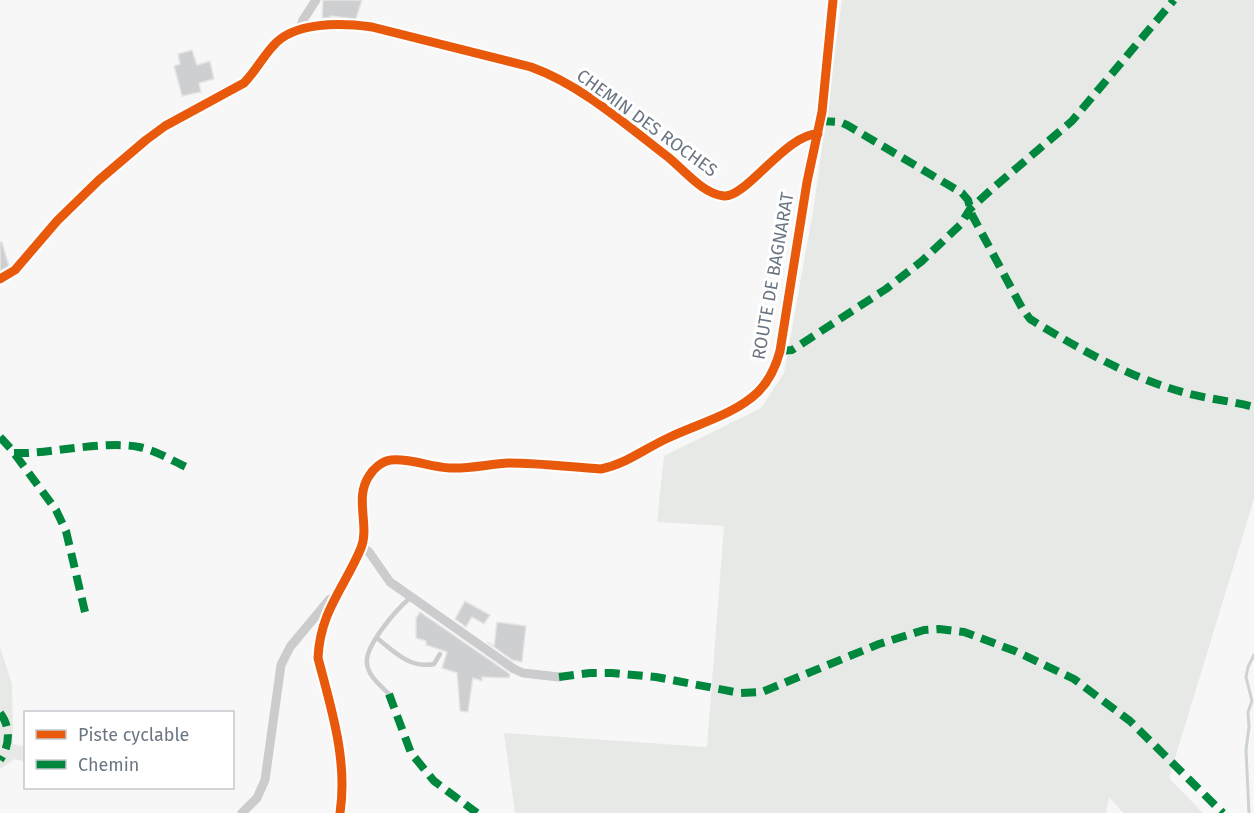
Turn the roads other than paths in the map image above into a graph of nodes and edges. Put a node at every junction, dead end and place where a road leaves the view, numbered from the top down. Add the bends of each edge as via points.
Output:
1 (316, 0) edge
2 (833, 0) edge
3 (300, 29) junction
4 (818, 134) junction
5 (0, 279) edge
6 (362, 547) junction
7 (335, 596) junction
8 (410, 598) junction
9 (377, 638) junction
10 (440, 654) dead end
11 (559, 676) dead end
12 (389, 694) dead end
13 (242, 813) edge
14 (340, 813) edge

1 - 3 street
2 - 4 street, ROUTE DE BAGNARAT
3 - 4 street, CHEMIN DES ROCHES via 347,24 372,27 548,73 626,125 703,187 723,196 736,193 799,140
3 - 5 street, CHEMIN DES ROCHES via 285,34 273,45 244,83 146,140 65,213 15,270
4 - 6 street, ROUTE DE BAGNARAT via 780,351 759,390 729,411 615,466 601,469 508,464 451,468 389,460 378,466 365,484
6 - 7 street
6 - 8 street via 390,582
7 - 13 street via 290,647 281,665 265,780 257,798
7 - 14 street via 319,643 318,658 340,756
8 - 9 lane
8 - 11 street via 514,669
9 - 10 lane via 416,664 434,664
9 - 12 lane via 368,651 367,662 371,676

